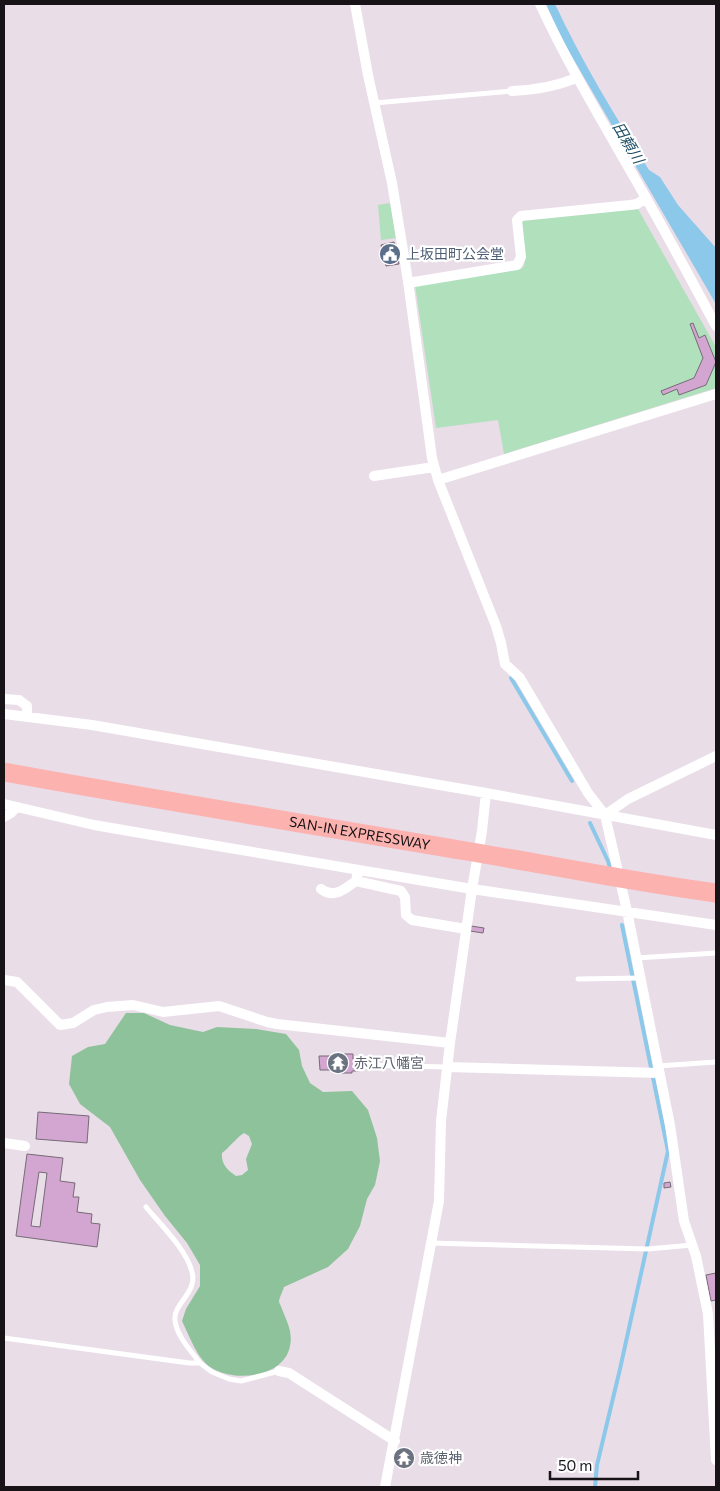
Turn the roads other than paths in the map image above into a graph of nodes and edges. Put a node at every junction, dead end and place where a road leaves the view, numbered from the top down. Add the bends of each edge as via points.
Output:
1 (355, 4) edge
2 (540, 4) edge
3 (576, 78) junction
4 (512, 91) joint
5 (374, 103) junction
6 (646, 198) junction
7 (408, 283) junction
8 (716, 326) edge
9 (716, 394) edge
10 (434, 467) junction
11 (374, 476) dead end
12 (438, 480) junction
13 (4, 699) edge
14 (4, 714) edge
15 (27, 716) junction
16 (716, 756) edge
17 (4, 764) edge
18 (4, 772) edge
19 (486, 793) junction
20 (4, 804) edge
21 (16, 808) junction
22 (605, 815) junction
23 (4, 818) edge
24 (716, 834) edge
25 (469, 847) junction
26 (358, 870) junction
27 (653, 879) junction
28 (356, 881) junction
29 (716, 883) edge
30 (321, 889) dead end
31 (472, 889) junction
32 (716, 893) edge
33 (627, 911) junction
34 (716, 925) edge
35 (466, 929) junction
36 (716, 953) edge
37 (636, 958) junction
38 (635, 978) junction
39 (578, 979) dead end
40 (4, 980) edge
41 (450, 1043) junction
42 (716, 1062) edge
43 (359, 1065) dead end
44 (448, 1067) junction
45 (655, 1071) junction
46 (4, 1143) edge
47 (25, 1146) dead end
48 (146, 1207) dead end
49 (431, 1244) junction
50 (692, 1245) junction
51 (4, 1338) edge
52 (200, 1363) junction
53 (279, 1371) joint
54 (395, 1441) junction
55 (716, 1460) edge
56 (385, 1487) edge

1 - 5 street
2 - 3 street
3 - 4 street via 535,90
3 - 6 street
4 - 5 lane
5 - 7 street via 392,183
6 - 7 street via 637,204 521,216 517,220 521,257 517,265
6 - 8 street
7 - 10 street
9 - 12 street
10 - 11 street
10 - 12 street
12 - 22 street via 496,626 505,664 520,678
13 - 15 street via 19,700 27,706
14 - 15 street
15 - 19 street
16 - 22 street via 628,799
17 - 25 highway, SAN-IN EXPRESSWAY
18 - 25 highway, SAN-IN EXPRESSWAY via 180,804
19 - 22 street
19 - 31 street
20 - 21 street
21 - 23 street
21 - 26 street via 94,825
22 - 24 street
22 - 33 street
25 - 27 highway, SAN-IN EXPRESSWAY
26 - 28 street
26 - 31 street
27 - 29 highway, SAN-IN EXPRESSWAY
27 - 32 highway, SAN-IN EXPRESSWAY
28 - 30 street via 334,894
28 - 35 street via 401,891 405,897 406,915 412,920
31 - 33 street
31 - 35 street
33 - 34 street
33 - 37 street
35 - 41 street
36 - 37 lane
37 - 38 street
38 - 39 lane
38 - 45 street
40 - 41 street via 17,982 60,1025 73,1023 79,1017 107,1007 133,1005 163,1012 219,1006 277,1024
41 - 44 street
42 - 45 lane
43 - 44 lane
44 - 45 street
44 - 49 street via 441,1121 439,1201
45 - 50 street via 670,1125 684,1221
46 - 47 street
48 - 52 lane via 180,1249 192,1272 192,1286 174,1313 174,1320
49 - 50 lane via 646,1249
49 - 54 street
50 - 55 street via 708,1314
51 - 52 lane
52 - 53 lane via 212,1372 241,1381
53 - 54 street via 289,1373
54 - 56 street

